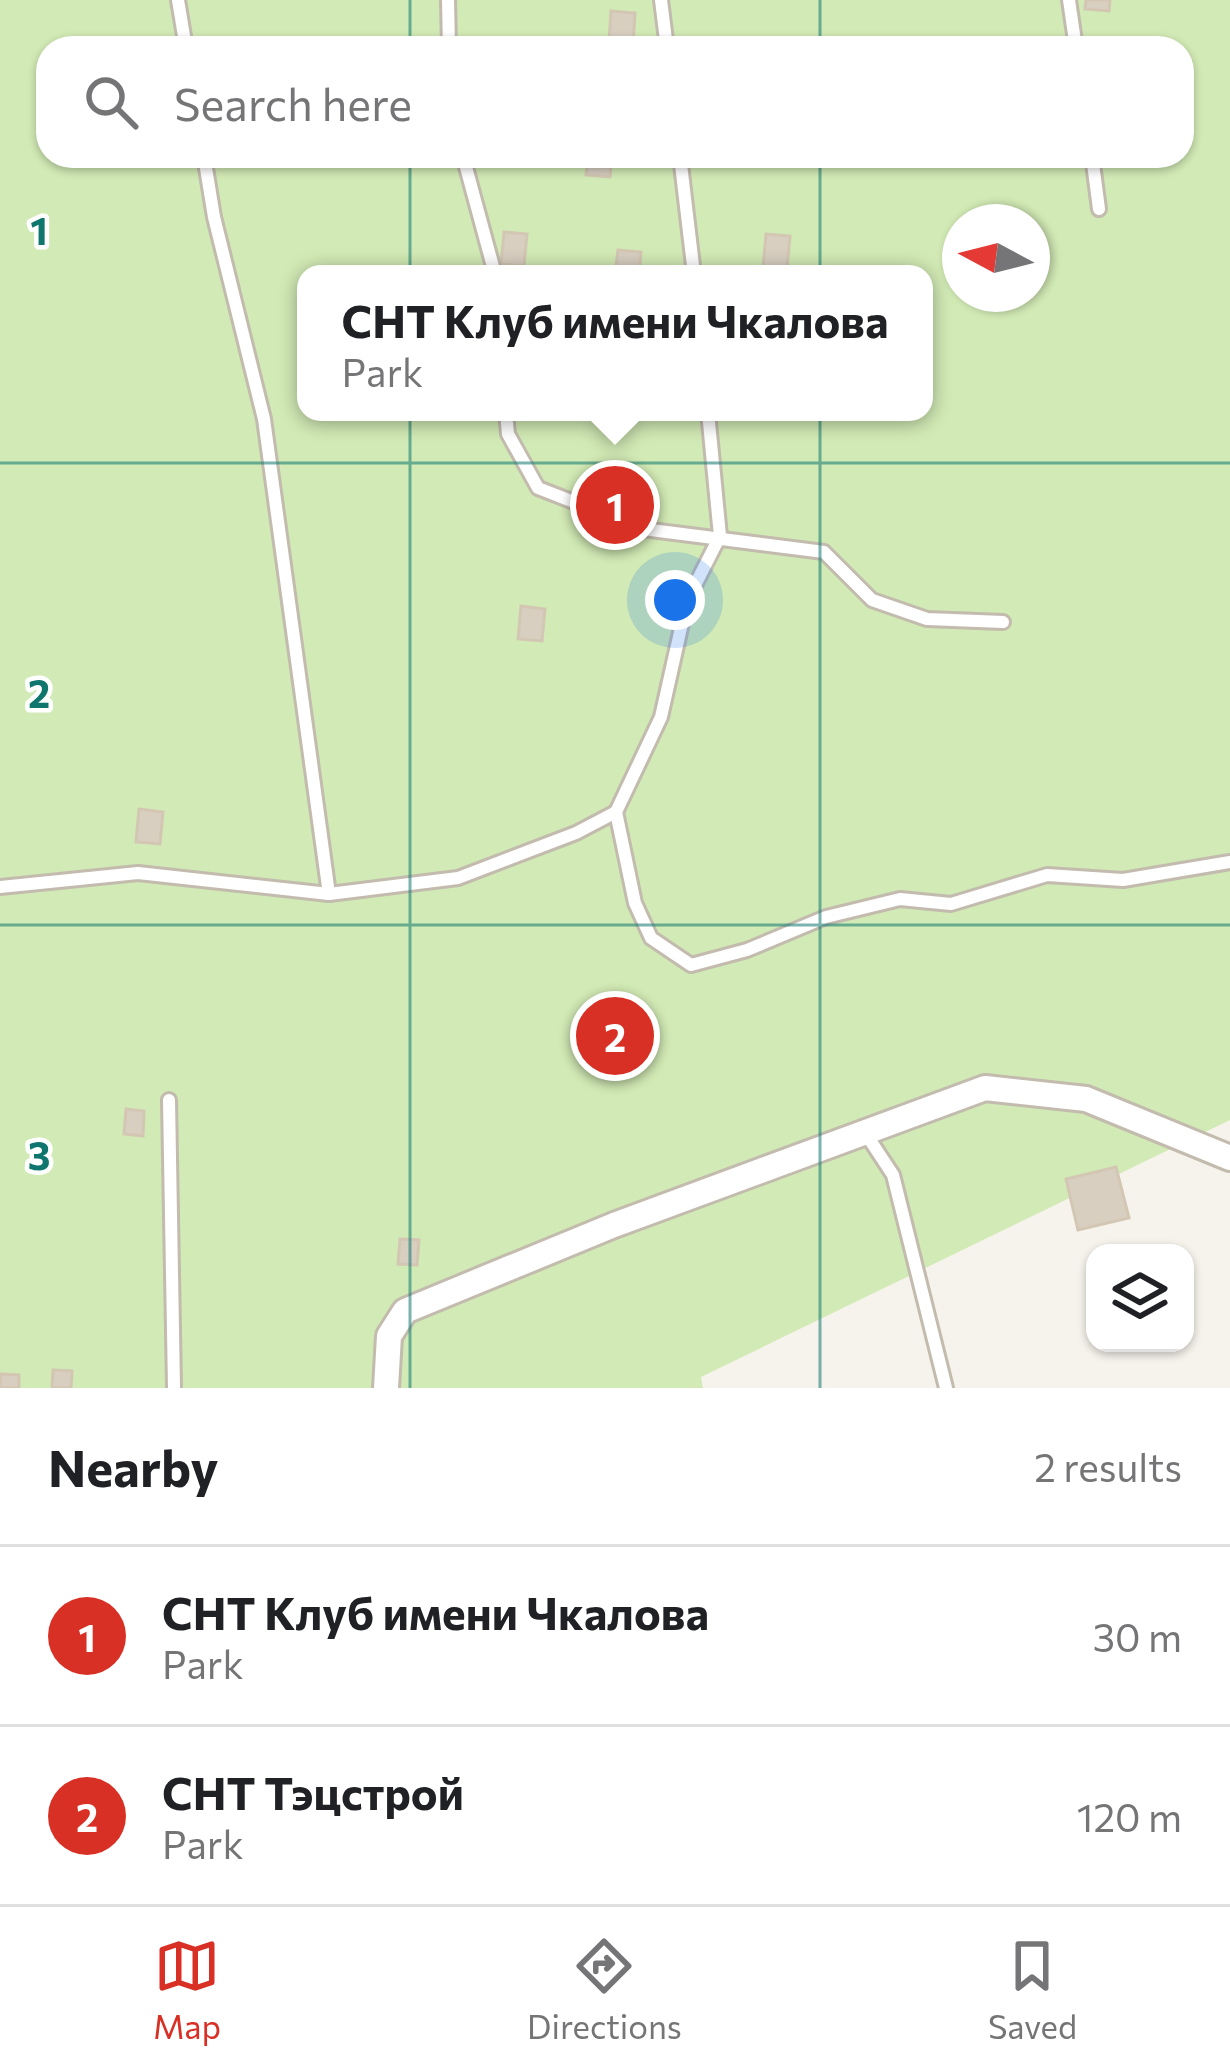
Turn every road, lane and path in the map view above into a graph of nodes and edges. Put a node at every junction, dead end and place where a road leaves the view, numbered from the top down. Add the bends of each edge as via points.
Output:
1 (178, 0) edge
2 (448, 0) edge
3 (661, 0) edge
4 (1069, 0) edge
5 (184, 36) edge
6 (449, 36) edge
7 (666, 36) edge
8 (1074, 36) edge
9 (206, 168) edge
10 (467, 168) edge
11 (681, 168) edge
12 (1094, 168) edge
13 (1100, 209) dead end
14 (493, 265) edge
15 (693, 265) edge
16 (507, 421) edge
17 (709, 421) edge
18 (720, 536) junction
19 (1003, 622) dead end
20 (616, 812) junction
21 (1230, 862) edge
22 (0, 886) edge
23 (329, 894) junction
24 (169, 1100) dead end
25 (863, 1130) junction
26 (1230, 1158) edge
27 (174, 1388) edge
28 (386, 1388) edge
29 (946, 1388) edge

1 - 5 lane
2 - 6 lane
3 - 7 lane
4 - 8 lane
9 - 23 lane via 264,419
10 - 14 lane
11 - 15 lane
12 - 13 lane
16 - 18 lane via 538,488 643,530
17 - 18 lane
18 - 19 lane via 824,552 872,600 927,619
18 - 20 lane via 687,601 661,717
20 - 21 lane via 634,903 652,938 691,965 900,899 951,904 1047,875 1123,880
20 - 23 lane via 458,878
22 - 23 lane via 137,873
24 - 27 lane
25 - 26 street via 985,1088 1086,1099
25 - 28 street via 405,1311 389,1336
25 - 29 lane via 893,1175

